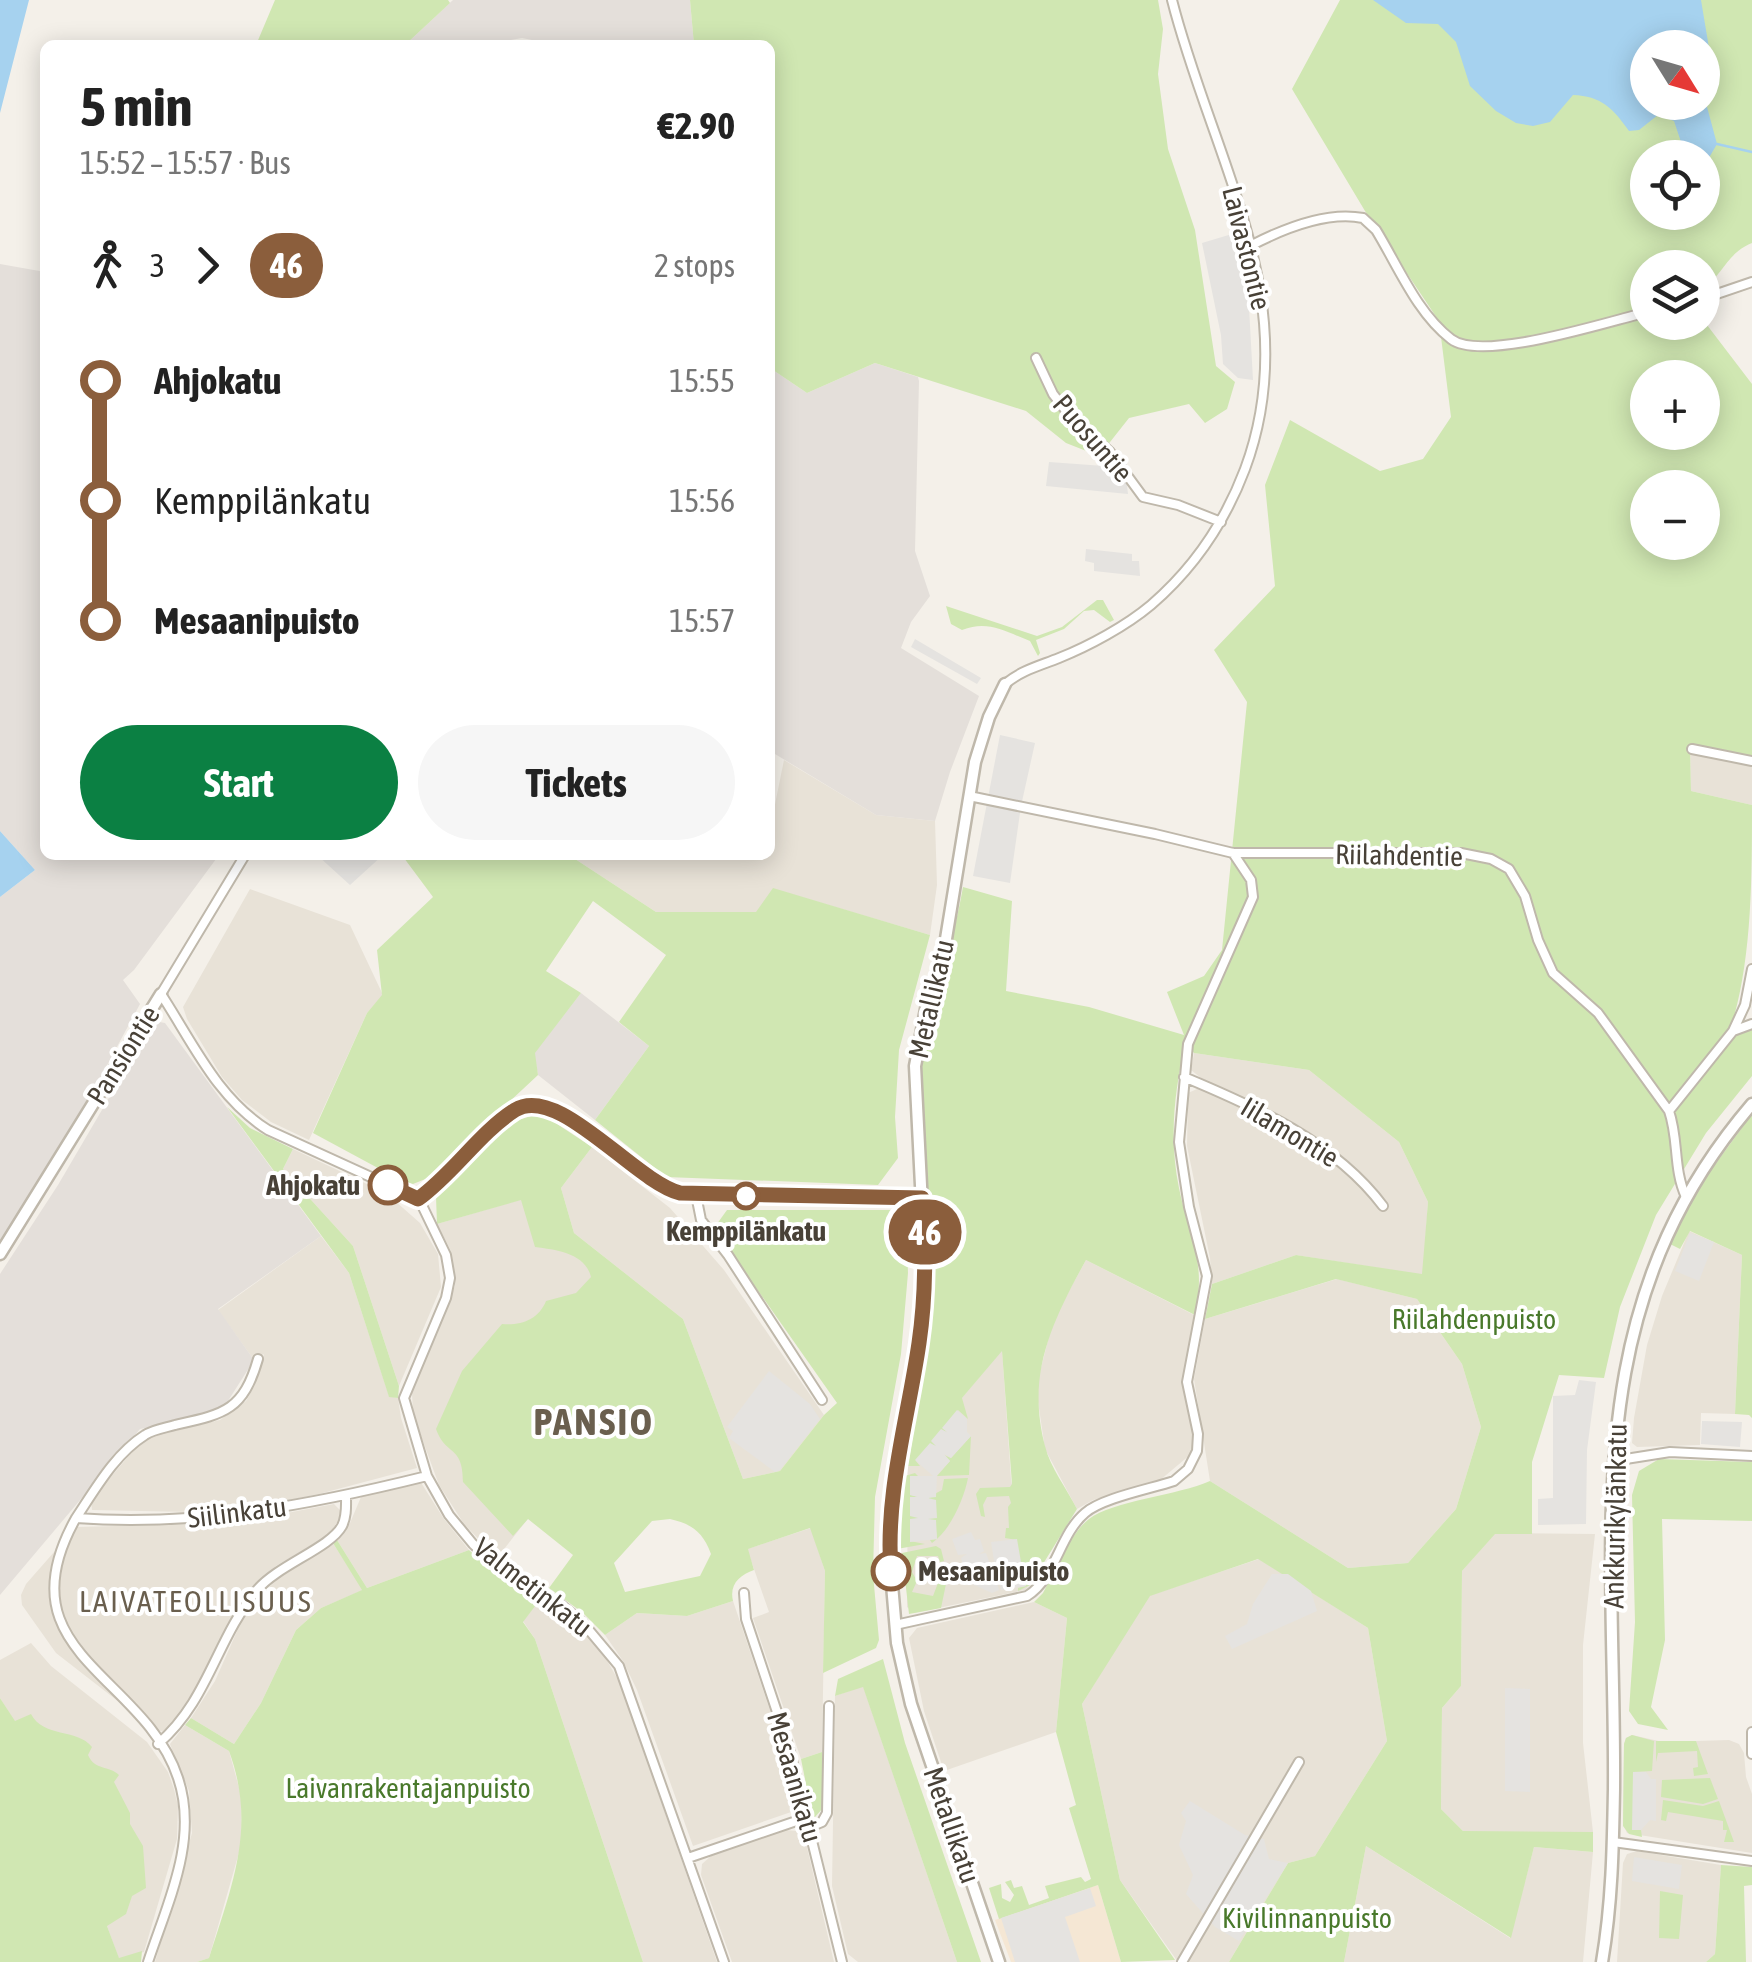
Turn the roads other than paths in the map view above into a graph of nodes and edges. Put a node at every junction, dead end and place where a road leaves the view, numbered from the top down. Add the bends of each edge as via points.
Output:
1 (1172, 0) edge
2 (1252, 245) junction
3 (1752, 282) edge
4 (1720, 293) edge
5 (1630, 317) edge
6 (1036, 358) dead end
7 (1220, 522) junction
8 (1006, 684) joint
9 (1692, 749) dead end
10 (1752, 761) edge
11 (969, 796) junction
12 (1233, 853) junction
13 (242, 860) edge
14 (1752, 969) edge
15 (161, 994) junction
16 (1752, 1024) edge
17 (1733, 1031) junction
18 (1184, 1077) junction
19 (1752, 1104) edge
20 (1670, 1111) junction
21 (696, 1194) junction
22 (1686, 1197) junction
23 (922, 1198) junction
24 (418, 1199) junction
25 (1383, 1206) dead end
26 (0, 1254) edge
27 (258, 1359) dead end
28 (822, 1400) dead end
29 (1752, 1456) edge
30 (1612, 1461) junction
31 (427, 1476) junction
32 (346, 1496) junction
33 (76, 1518) junction
34 (64, 1528) dead end
35 (744, 1593) dead end
36 (895, 1625) junction
37 (829, 1706) dead end
38 (120, 1710) dead end
39 (1752, 1732) edge
40 (158, 1744) junction
41 (1752, 1754) edge
42 (1299, 1762) dead end
43 (808, 1816) junction
44 (810, 1827) junction
45 (1613, 1842) junction
46 (688, 1858) junction
47 (1752, 1861) edge
48 (148, 1962) edge
49 (724, 1962) edge
50 (842, 1962) edge
51 (999, 1962) edge
52 (1182, 1962) edge
53 (1602, 1962) edge

1 - 2 street, Laivastontie
2 - 5 street via 1337,216 1363,218 1436,324 1454,342 1473,347
2 - 7 street, Laivastontie via 1266,327 1265,388 1252,448
3 - 4 street
6 - 7 street, Puosuntie via 1061,405 1110,452 1143,497
7 - 8 street, Laivastontie via 1194,561 1148,608
8 - 11 street, Metallikatu via 989,716
9 - 10 street
11 - 12 street, Riilahdentie
11 - 23 street, Metallikatu via 944,952 914,1066
12 - 18 street via 1254,897 1188,1044
12 - 20 street, Riilahdentie via 1460,853 1510,868 1553,972 1598,1013
13 - 15 street, Pansiontie
14 - 17 street
15 - 24 street via 208,1071 251,1119
15 - 26 street, Pansiontie
16 - 17 street
17 - 20 street
18 - 25 street, Iilamontie via 1296,1131 1354,1173
18 - 36 street via 1179,1142 1206,1276 1187,1382 1198,1434 1194,1458 1182,1476 1085,1513 1033,1592
19 - 22 street, Ankkurikylänkatu
20 - 22 street, Riilahdentie
21 - 23 street
21 - 24 street via 667,1190 556,1110 534,1103 511,1113
21 - 28 street via 702,1220
22 - 30 street, Ankkurikylänkatu via 1638,1306
23 - 36 street, Metallikatu via 923,1313 890,1528
24 - 31 street, Valmetinkatu via 450,1278 404,1398
27 - 33 street via 239,1402 218,1416 145,1435 114,1464
29 - 30 street via 1670,1452
30 - 45 street, Ankkurikylänkatu
31 - 32 street, Siilinkatu
31 - 46 street, Valmetinkatu via 478,1549 560,1604 612,1654
32 - 33 street, Siilinkatu via 206,1518
32 - 40 street via 340,1529 258,1590 200,1696
33 - 34 street
35 - 43 street, Mesaanikatu via 746,1619
36 - 51 street, Metallikatu via 913,1709
37 - 44 street via 827,1812
38 - 40 street
39 - 41 street
40 - 48 street via 178,1776 186,1830
42 - 52 street
43 - 44 street, Mesaanikatu
43 - 46 street
44 - 50 street, Mesaanikatu
45 - 47 street
45 - 53 street, Ankkurikylänkatu
46 - 49 street, Valmetinkatu

